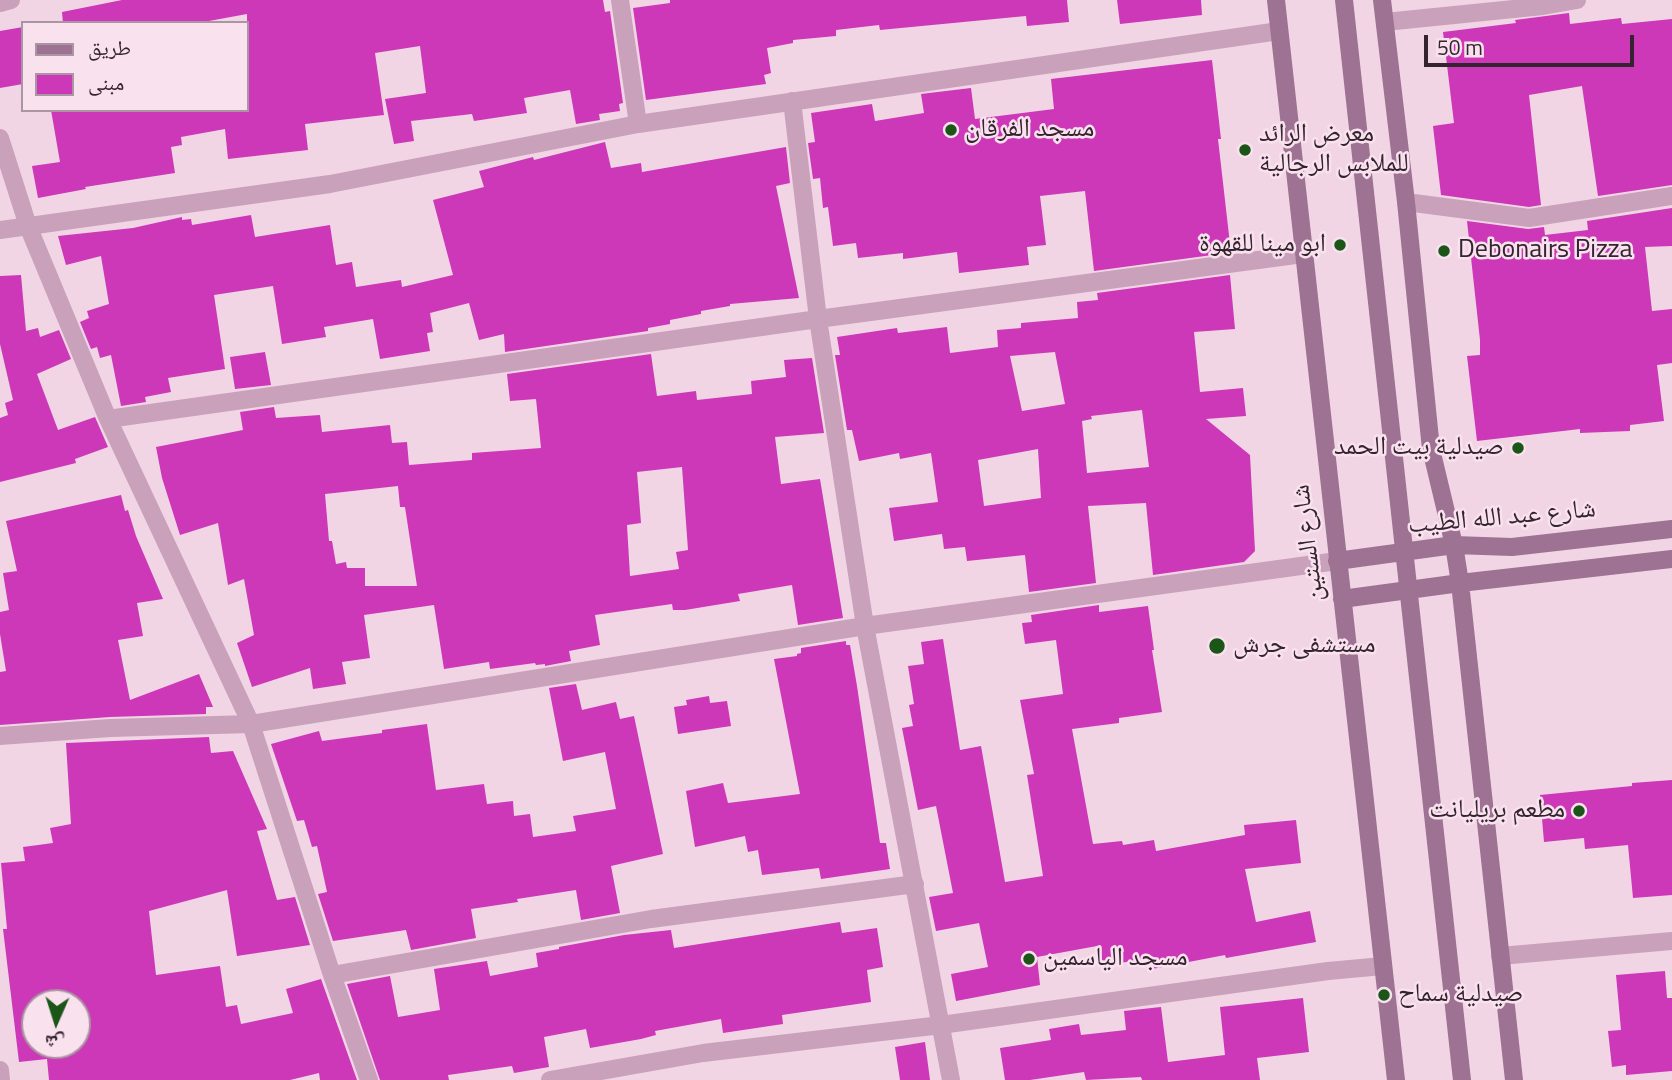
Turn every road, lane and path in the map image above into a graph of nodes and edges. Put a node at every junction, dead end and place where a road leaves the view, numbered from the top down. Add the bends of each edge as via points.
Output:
1 (11, 0) edge
2 (620, 0) edge
3 (1276, 0) edge
4 (1344, 0) edge
5 (1382, 0) edge
6 (1577, 0) edge
7 (0, 3) edge
8 (1385, 22) junction
9 (1279, 31) junction
10 (792, 101) junction
11 (638, 124) junction
12 (0, 138) edge
13 (1672, 197) edge
14 (1406, 202) junction
15 (28, 226) junction
16 (0, 230) edge
17 (1303, 254) junction
18 (818, 318) junction
19 (108, 419) junction
20 (1672, 529) edge
21 (1454, 545) junction
22 (1403, 552) junction
23 (1672, 559) edge
24 (1337, 561) junction
25 (1460, 583) junction
26 (1408, 590) junction
27 (1342, 599) junction
28 (865, 626) junction
29 (251, 724) junction
30 (0, 736) edge
31 (915, 884) junction
32 (1672, 941) edge
33 (1500, 956) junction
34 (1383, 966) junction
35 (332, 975) junction
36 (941, 1025) junction
37 (0, 1070) edge
38 (1, 1080) edge
39 (369, 1080) edge
40 (550, 1080) edge
41 (951, 1080) edge
42 (1396, 1080) edge
43 (1462, 1080) edge
44 (1514, 1080) edge

1 - 7 street
2 - 11 street
3 - 9 main road, شارع الستين
4 - 22 main road
5 - 8 main road
6 - 8 street
8 - 14 main road
9 - 10 street
9 - 17 main road, شارع الستين
10 - 11 street
10 - 18 street
11 - 15 street via 330,184
12 - 15 street
13 - 14 street via 1529,218
14 - 21 main road via 1431,449
15 - 16 street
15 - 19 street
17 - 18 street
17 - 24 main road, شارع الستين
18 - 19 street
18 - 28 street
19 - 29 street
20 - 21 main road, شارع عبد الله الطيب via 1512,547
21 - 22 main road, شارع عبد الله الطيب
21 - 25 main road
22 - 24 main road, شارع عبد الله الطيب
22 - 26 main road
23 - 25 main road
24 - 27 main road, شارع الستين
24 - 28 street
25 - 26 main road
25 - 33 main road
26 - 27 main road
26 - 43 main road
27 - 34 main road, شارع الستين
28 - 29 street
28 - 31 street
29 - 30 street
29 - 35 street
31 - 35 street via 651,919
31 - 36 street
32 - 33 street
33 - 44 main road
34 - 36 street
34 - 42 main road, شارع الستين
35 - 39 street
36 - 40 street via 703,1052
36 - 41 street
37 - 38 street

